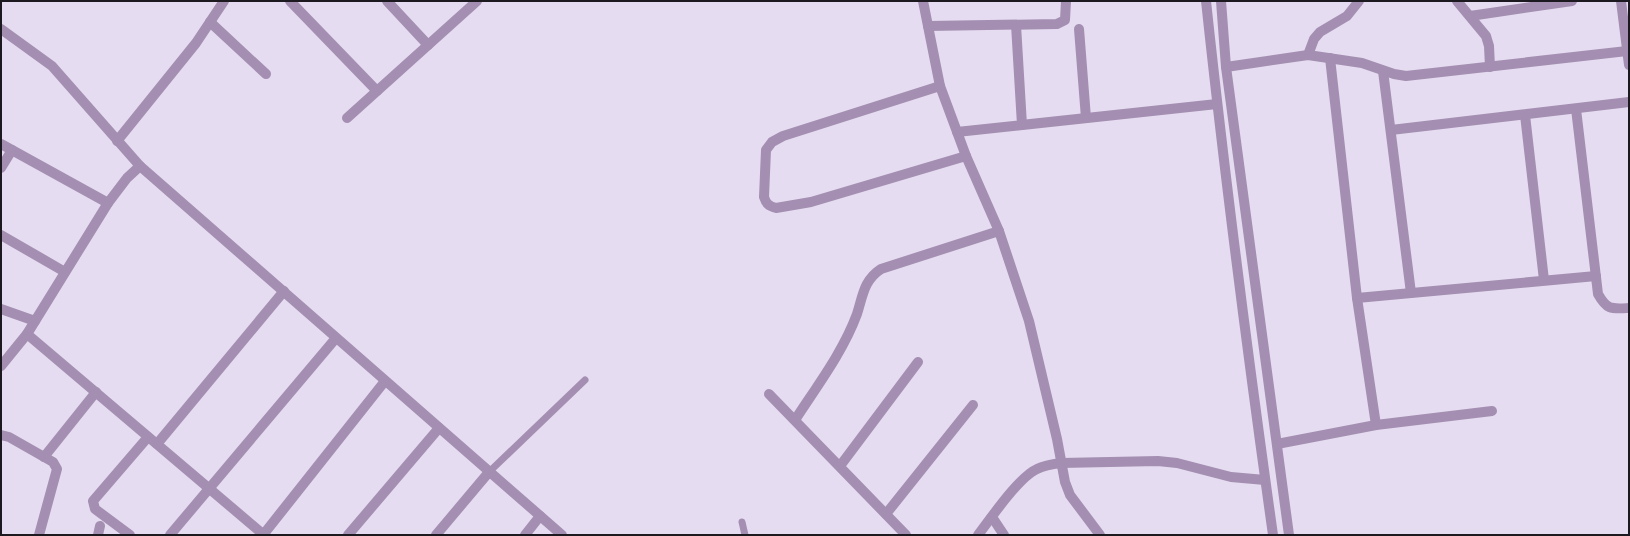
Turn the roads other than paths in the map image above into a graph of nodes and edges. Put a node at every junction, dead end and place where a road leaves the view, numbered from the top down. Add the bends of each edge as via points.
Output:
1 (224, 1) edge
2 (290, 1) edge
3 (387, 1) edge
4 (477, 1) edge
5 (923, 1) edge
6 (1066, 1) edge
7 (1206, 1) edge
8 (1221, 1) edge
9 (1359, 1) edge
10 (1457, 1) edge
11 (1572, 1) edge
12 (1621, 1) edge
13 (1470, 16) junction
14 (210, 22) junction
15 (1016, 25) junction
16 (928, 26) junction
17 (1, 29) edge
18 (1079, 29) dead end
19 (428, 45) junction
20 (1627, 51) junction
21 (1308, 55) junction
22 (1330, 58) junction
23 (1629, 65) edge
24 (1226, 66) junction
25 (1490, 67) junction
26 (1383, 71) junction
27 (266, 74) dead end
28 (940, 86) junction
29 (377, 91) junction
30 (1629, 102) edge
31 (1217, 104) junction
32 (1576, 109) junction
33 (1526, 115) junction
34 (347, 118) dead end
35 (1086, 118) junction
36 (1022, 125) junction
37 (1391, 130) junction
38 (957, 132) junction
39 (118, 141) junction
40 (1, 144) edge
41 (12, 150) junction
42 (966, 156) junction
43 (140, 166) junction
44 (1, 168) edge
45 (108, 203) junction
46 (999, 232) junction
47 (1, 235) edge
48 (65, 272) junction
49 (1596, 276) junction
50 (1544, 280) junction
51 (284, 291) junction
52 (1411, 293) junction
53 (1357, 298) junction
54 (1629, 308) edge
55 (1, 309) edge
56 (35, 321) junction
57 (27, 334) junction
58 (336, 338) junction
59 (918, 362) dead end
60 (1, 366) edge
61 (585, 380) dead end
62 (385, 381) junction
63 (96, 392) junction
64 (769, 394) dead end
65 (973, 405) dead end
66 (1492, 411) dead end
67 (795, 420) junction
68 (1376, 425) junction
69 (439, 428) junction
70 (1, 435) edge
71 (148, 436) junction
72 (157, 444) junction
73 (1277, 444) junction
74 (44, 457) junction
75 (1061, 463) junction
76 (840, 466) junction
77 (489, 472) junction
78 (1265, 480) junction
79 (210, 490) junction
80 (886, 514) junction
81 (540, 516) junction
82 (992, 517) junction
83 (742, 522) dead end
84 (39, 535) edge
85 (130, 535) edge
86 (170, 535) edge
87 (263, 535) edge
88 (348, 535) edge
89 (436, 535) edge
90 (525, 535) edge
91 (562, 535) edge
92 (745, 535) edge
93 (906, 535) edge
94 (978, 535) edge
95 (1004, 535) edge
96 (1100, 535) edge
97 (1273, 535) edge
98 (1289, 535) edge

1 - 14 street
2 - 29 street
3 - 19 street
4 - 19 street
5 - 16 street
6 - 15 street via 1065,20 1062,22
7 - 31 street
8 - 24 street
9 - 21 street via 1347,16 1320,32 1314,39
10 - 13 street
11 - 13 street
12 - 20 street
13 - 25 street via 1486,36
14 - 27 street
14 - 39 street
15 - 16 street
15 - 36 street
16 - 28 street
17 - 39 street via 52,66
18 - 35 street
19 - 29 street
20 - 23 street
20 - 25 street
21 - 22 street
21 - 24 street
22 - 26 street via 1362,63
22 - 53 street
24 - 73 street
25 - 26 street via 1406,76
26 - 37 street
28 - 38 street
28 - 42 street via 783,136 772,142 766,150 766,203 776,208 811,202
29 - 34 street
30 - 32 street
31 - 35 street
31 - 78 street
32 - 33 street
32 - 49 street
33 - 37 street
33 - 50 street
35 - 36 street
36 - 38 street
37 - 52 street
38 - 42 street
39 - 43 street
40 - 41 street
41 - 44 street
41 - 45 street
42 - 46 street
43 - 45 street
43 - 51 street
45 - 48 street
46 - 67 street via 881,269 872,275 844,344
46 - 75 street via 1029,321 1058,439
47 - 48 street
48 - 56 street
49 - 50 street
49 - 54 street via 1598,294 1604,304 1612,309
50 - 52 street
51 - 58 street
51 - 72 street
52 - 53 street
53 - 68 street
55 - 56 street
56 - 57 street
57 - 60 street
57 - 63 street
58 - 62 street
58 - 79 street
59 - 76 street
61 - 77 lane
62 - 69 street
62 - 87 street
63 - 71 street
63 - 74 street
64 - 67 street
65 - 80 street
66 - 68 street
67 - 76 street
68 - 73 street
69 - 77 street
69 - 88 street
70 - 74 street
71 - 72 street
71 - 85 street via 93,501 94,510
72 - 79 street
73 - 98 street
74 - 84 street via 53,462 57,469
75 - 78 street via 1158,461 1177,463 1231,477
75 - 82 street via 1036,469 1025,477
75 - 96 street via 1070,495
76 - 80 street
77 - 81 street
77 - 89 street
78 - 97 street
79 - 86 street
79 - 87 street
80 - 93 street
81 - 90 street
81 - 91 street
82 - 94 street
82 - 95 street
83 - 92 lane

